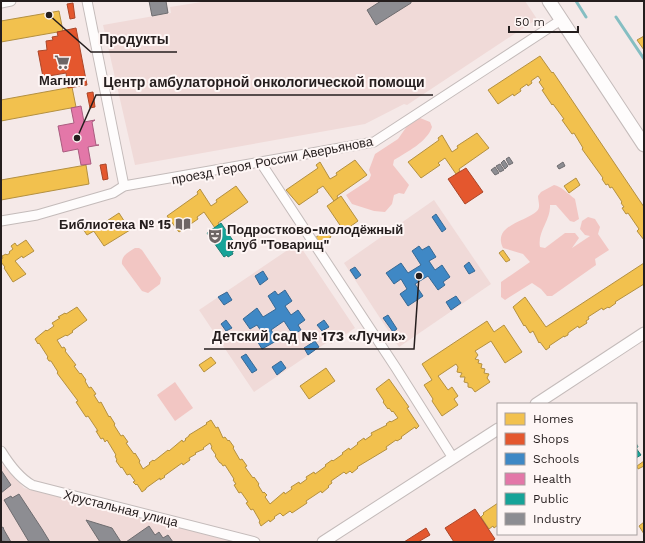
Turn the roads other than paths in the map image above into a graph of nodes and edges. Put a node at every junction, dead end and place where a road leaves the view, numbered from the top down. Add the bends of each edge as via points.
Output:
1 (11, 1) edge
2 (87, 1) edge
3 (549, 1) edge
4 (1, 3) edge
5 (561, 20) junction
6 (644, 146) edge
7 (261, 163) junction
8 (124, 186) junction
9 (1, 221) edge
10 (644, 333) edge
11 (538, 403) edge
12 (497, 430) edge
13 (1, 451) edge
14 (453, 458) junction
15 (254, 542) edge
16 (323, 542) edge

1 - 4 street
2 - 8 street
3 - 5 main road
5 - 6 main road
5 - 7 street, проезд Героя России Аверьянова via 374,142
7 - 8 street, проезд Героя России Аверьянова
7 - 14 street
8 - 9 street, проезд Героя России Аверьянова via 113,193 37,215
10 - 11 street
12 - 14 street
13 - 15 street, Хрустальная улица via 18,475 32,485
14 - 16 street

